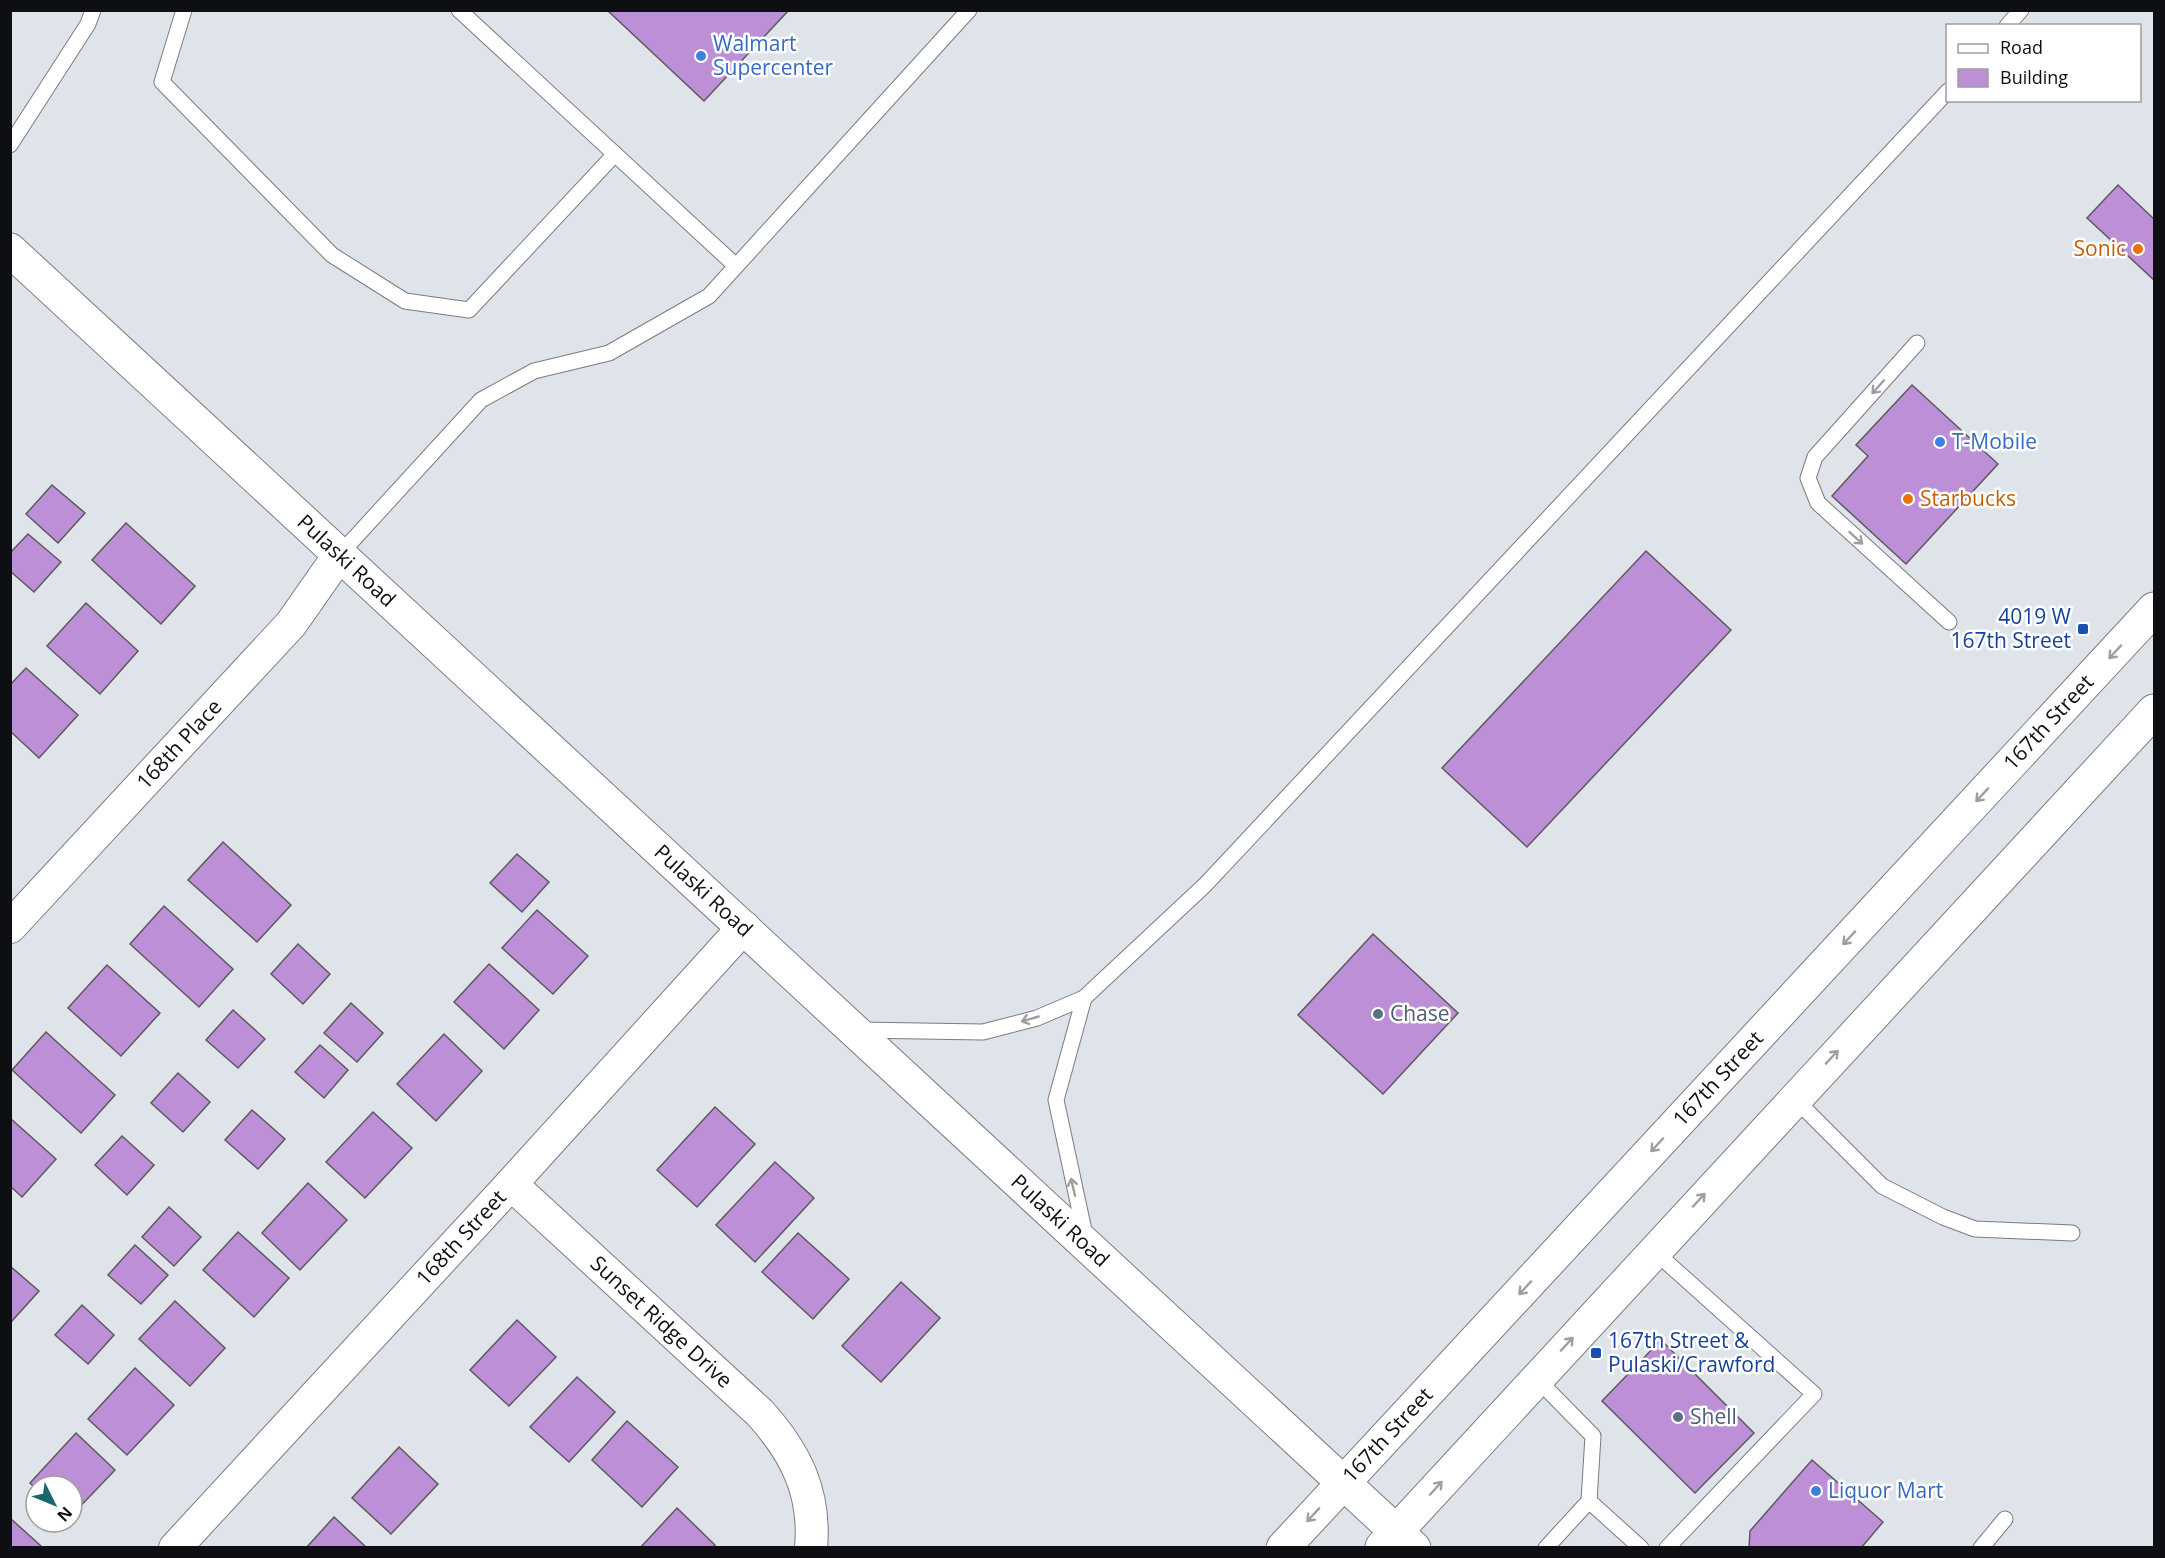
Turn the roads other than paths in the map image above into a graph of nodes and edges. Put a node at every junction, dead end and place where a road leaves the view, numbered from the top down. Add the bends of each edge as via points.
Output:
1 (93, 10) edge
2 (184, 10) edge
3 (459, 10) edge
4 (969, 10) edge
5 (2020, 10) edge
6 (2009, 24) edge
7 (1946, 92) edge
8 (10, 145) edge
9 (615, 154) junction
10 (10, 250) edge
11 (736, 266) junction
12 (1917, 343) dead end
13 (340, 554) junction
14 (2154, 609) edge
15 (1949, 622) dead end
16 (2154, 711) edge
17 (10, 927) edge
18 (744, 927) junction
19 (1084, 998) junction
20 (855, 1030) junction
21 (1794, 1098) junction
22 (511, 1184) junction
23 (2072, 1233) dead end
24 (1087, 1244) junction
25 (1653, 1250) junction
26 (1536, 1378) junction
27 (1344, 1482) junction
28 (1589, 1501) junction
29 (2005, 1519) dead end
30 (1397, 1542) edge
31 (175, 1548) edge
32 (811, 1548) edge
33 (1283, 1548) edge
34 (1546, 1548) edge
35 (1641, 1548) edge
36 (1667, 1548) edge
37 (1981, 1548) edge

1 - 8 lane via 88,24
2 - 9 lane via 162,82 332,255 405,301 470,310
3 - 9 lane
4 - 11 lane
5 - 6 lane
7 - 19 lane via 1205,885
9 - 11 lane
10 - 13 main road, Pulaski Road
11 - 13 lane via 709,297 609,353 534,371 481,400
12 -> 15 lane via 1815,457 1808,478 1818,503
13 - 17 street, 168th Place via 291,624
13 - 18 main road, Pulaski Road
14 -> 27 main road, 167th Street
21 -> 16 main road
18 - 20 main road, Pulaski Road
18 - 22 street, 168th Street
19 -> 20 lane via 1037,1018 983,1032
24 -> 19 lane via 1056,1100
20 - 24 main road, Pulaski Road
21 - 23 lane via 1882,1186 1943,1217 1975,1229
25 -> 21 main road
22 - 31 street, 168th Street
22 - 32 street, Sunset Ridge Drive via 760,1413 783,1439 810,1497
24 - 27 main road, Pulaski Road
26 -> 25 main road
25 - 36 lane via 1814,1394
26 - 28 lane via 1593,1436
30 -> 26 main road
27 - 30 main road, Pulaski Road
27 -> 33 main road, 167th Street
28 - 34 lane
28 - 35 lane
29 - 37 lane

